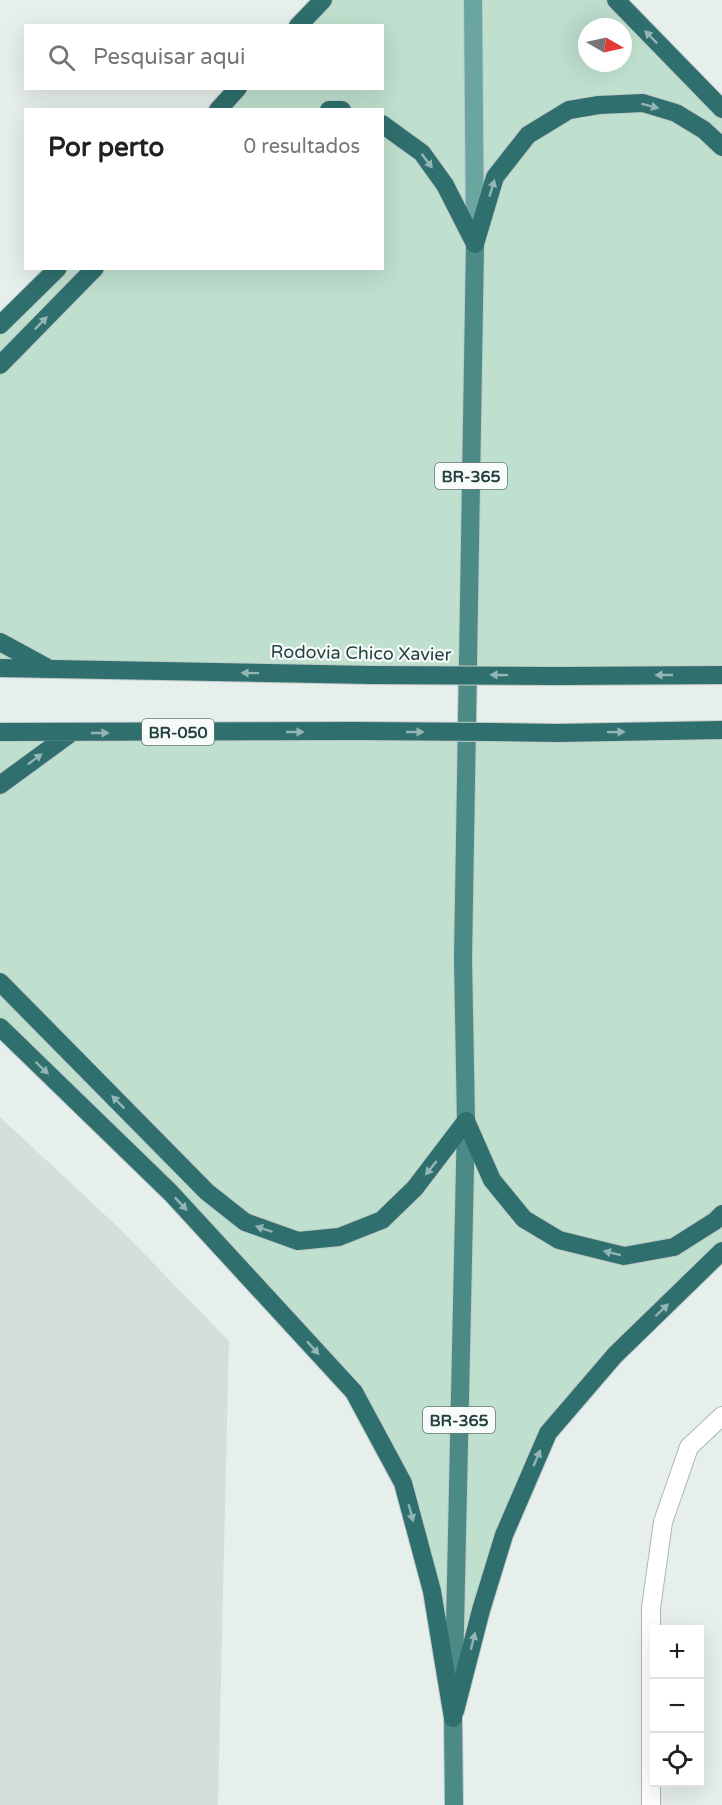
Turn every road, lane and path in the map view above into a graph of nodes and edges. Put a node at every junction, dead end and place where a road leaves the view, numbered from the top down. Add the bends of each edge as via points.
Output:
1 (323, 0) edge
2 (473, 0) edge
3 (616, 0) edge
4 (300, 24) edge
5 (236, 90) edge
6 (220, 108) edge
7 (722, 109) edge
8 (384, 125) edge
9 (722, 147) edge
10 (475, 244) junction
11 (56, 270) edge
12 (93, 270) edge
13 (0, 325) edge
14 (0, 365) edge
15 (0, 642) edge
16 (0, 668) edge
17 (50, 669) junction
18 (467, 675) junction
19 (722, 675) edge
20 (722, 729) edge
21 (0, 732) edge
22 (71, 733) junction
23 (0, 785) edge
24 (0, 982) edge
25 (0, 1027) edge
26 (466, 1121) junction
27 (722, 1214) edge
28 (722, 1251) edge
29 (722, 1416) edge
30 (453, 1718) junction
31 (454, 1805) edge
32 (651, 1805) edge

1 - 4 highway
2 - 10 main road
7 -> 3 highway
5 - 6 highway
8 -> 10 highway via 422,153 445,185
10 -> 9 highway via 495,177 528,135 569,110 643,103 676,113
10 - 18 highway, BR-365
11 - 13 highway
14 -> 12 highway
15 - 17 highway
16 - 17 highway, Rodovia Chico Xavier
18 -> 17 highway, Rodovia Chico Xavier, bridge
19 -> 18 highway, Rodovia Chico Xavier, bridge
18 - 26 highway, BR-365 via 463,959
22 -> 20 highway, BR-050, bridge
21 - 22 highway, BR-050
23 -> 22 highway
26 -> 24 highway via 415,1188 382,1220 339,1237 298,1241 245,1222 207,1192
25 -> 30 highway via 171,1193 354,1392 403,1483 432,1591
27 -> 26 highway, BR-365 via 674,1247 624,1256 559,1240 524,1219 492,1180
26 - 30 highway, BR-365
30 -> 28 highway via 504,1535 548,1433 615,1355
29 - 32 street via 689,1447 663,1522 651,1608
30 - 31 highway, BR-365

